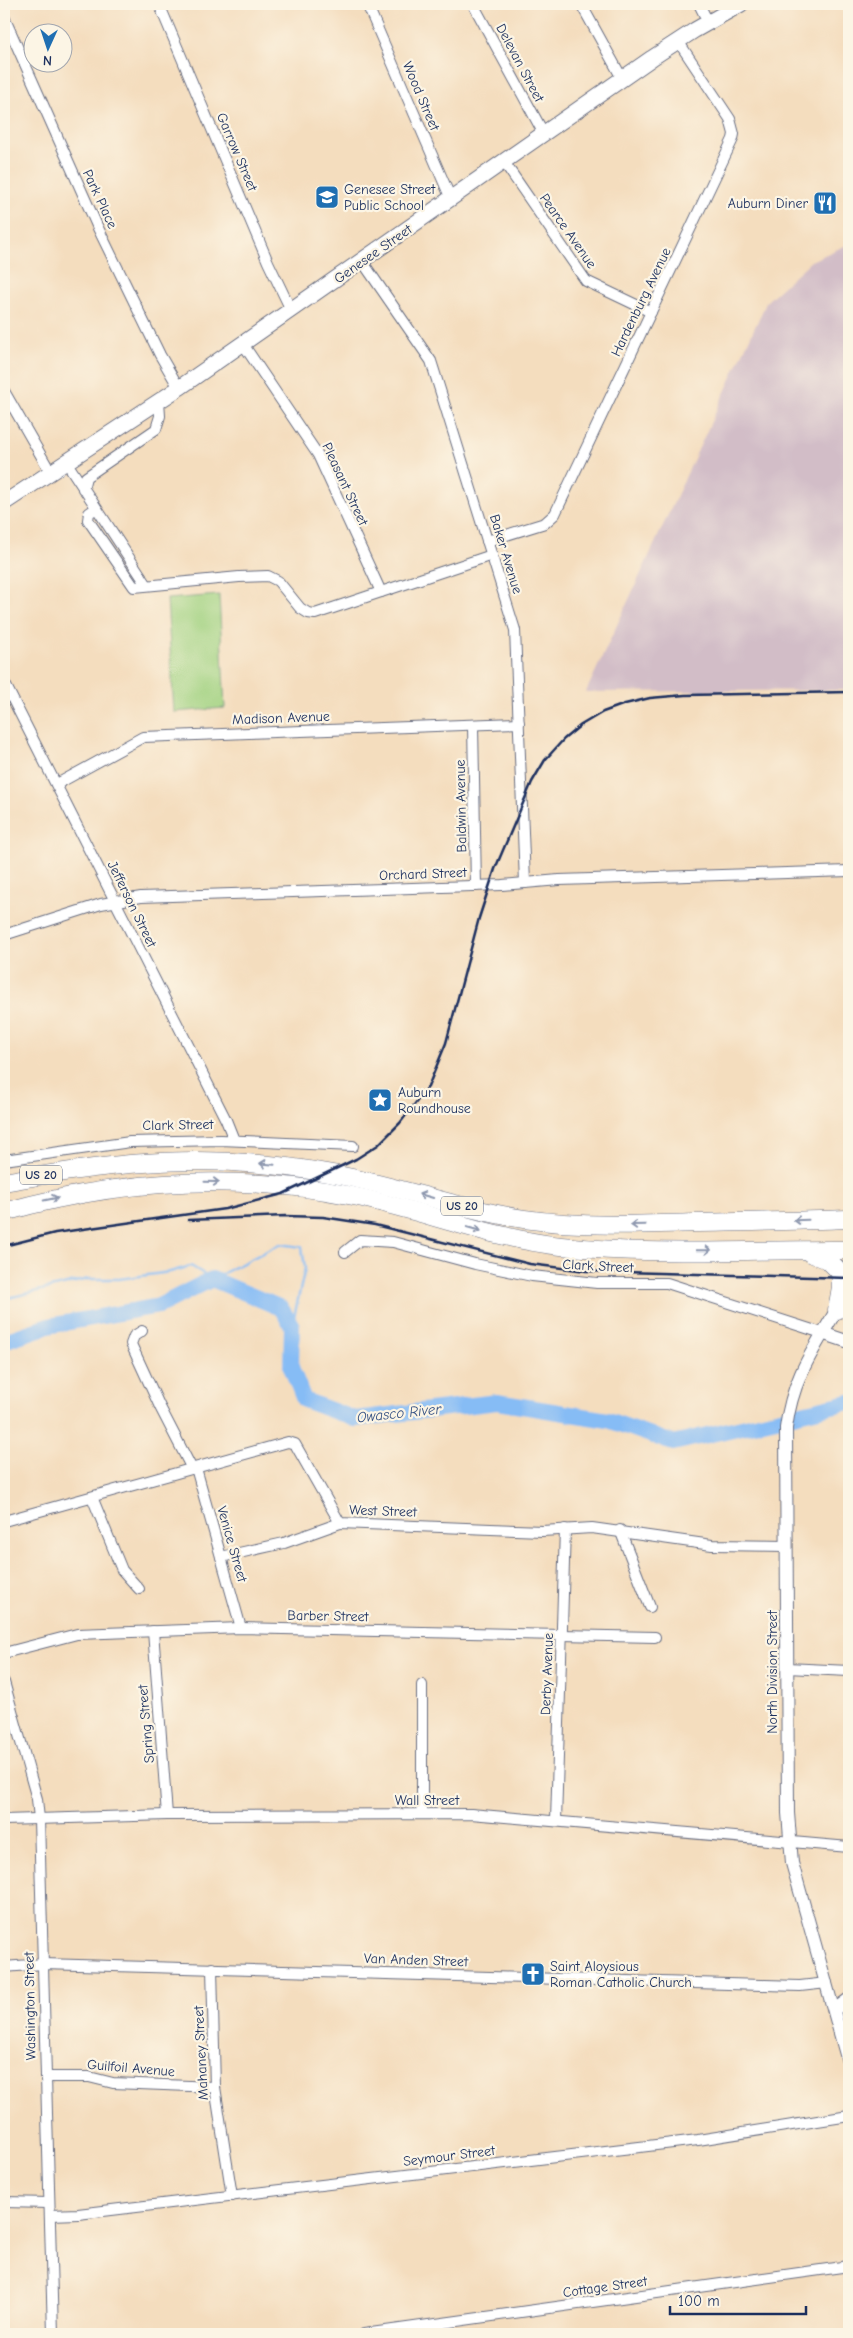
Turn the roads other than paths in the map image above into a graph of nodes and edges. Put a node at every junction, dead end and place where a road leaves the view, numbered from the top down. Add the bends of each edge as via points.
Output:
1 (159, 4) edge
2 (368, 4) edge
3 (473, 4) edge
4 (581, 4) edge
5 (699, 4) edge
6 (741, 4) edge
7 (4, 17) edge
8 (708, 22) junction
9 (678, 41) junction
10 (623, 80) junction
11 (544, 134) junction
12 (504, 162) junction
13 (451, 199) junction
14 (362, 261) junction
15 (291, 310) junction
16 (651, 312) junction
17 (243, 344) junction
18 (179, 388) junction
19 (4, 391) edge
20 (159, 402) junction
21 (67, 462) junction
22 (51, 472) junction
23 (83, 489) junction
24 (4, 503) edge
25 (488, 541) junction
26 (492, 555) junction
27 (381, 592) junction
28 (4, 682) edge
29 (519, 723) junction
30 (473, 725) junction
31 (57, 784) junction
32 (849, 871) edge
33 (525, 883) junction
34 (476, 886) junction
35 (116, 900) junction
36 (4, 935) edge
37 (234, 1140) junction
38 (354, 1146) dead end
39 (4, 1160) edge
40 (4, 1182) edge
41 (4, 1212) edge
42 (849, 1219) edge
43 (792, 1249) junction
44 (849, 1250) edge
45 (344, 1252) dead end
46 (849, 1287) edge
47 (837, 1310) junction
48 (142, 1331) dead end
49 (822, 1333) junction
50 (849, 1342) edge
51 (194, 1468) junction
52 (92, 1497) junction
53 (4, 1521) edge
54 (340, 1523) junction
55 (565, 1529) junction
56 (620, 1530) junction
57 (786, 1546) junction
58 (222, 1557) junction
59 (138, 1589) dead end
60 (650, 1607) dead end
61 (241, 1628) junction
62 (154, 1631) junction
63 (563, 1634) junction
64 (654, 1637) dead end
65 (4, 1653) edge
66 (787, 1668) junction
67 (849, 1671) edge
68 (4, 1682) edge
69 (422, 1685) dead end
70 (422, 1814) junction
71 (166, 1815) junction
72 (40, 1818) junction
73 (4, 1820) edge
74 (556, 1821) junction
75 (790, 1842) junction
76 (849, 1847) edge
77 (43, 1964) junction
78 (4, 1967) edge
79 (212, 1968) junction
80 (827, 1983) junction
81 (849, 2000) edge
82 (834, 2010) junction
83 (849, 2065) edge
84 (46, 2077) junction
85 (215, 2087) junction
86 (849, 2116) edge
87 (232, 2196) junction
88 (4, 2202) edge
89 (49, 2203) junction
90 (50, 2215) junction
91 (849, 2266) edge
92 (53, 2334) edge
93 (364, 2334) edge

1 - 15 street, Garrow Street
2 - 13 street, Wood Street
3 - 11 street, Delevan Street
4 - 10 street
5 - 8 street
6 - 8 main road, Genesee Street
7 - 18 street, Park Place via 98,228
8 - 9 main road, Genesee Street
9 - 10 main road, Genesee Street
9 - 16 street, Hardenburg Avenue via 730,119 734,134
10 - 11 main road, Genesee Street
11 - 12 main road, Genesee Street
12 - 13 main road, Genesee Street
12 - 16 street, Pearce Avenue via 586,281
13 - 14 main road, Genesee Street
14 - 15 main road, Genesee Street
14 - 25 street, Baker Avenue via 428,356
15 - 17 main road, Genesee Street
16 - 25 street, Hardenburg Avenue via 555,514 545,523
17 - 18 main road, Genesee Street
17 - 27 street, Pleasant Street via 318,455
18 - 20 main road, Genesee Street
19 - 22 street
20 - 21 main road, Genesee Street
20 - 23 street via 160,416 156,429 86,477
21 - 22 main road, Genesee Street
21 - 23 street
22 - 24 main road, Genesee Street
23 - 27 street via 147,585 268,576 282,584 300,608 314,614
25 - 26 street, Baker Avenue
26 - 27 street
26 - 29 street, Baker Avenue via 516,638
28 - 31 street, Jefferson Street
29 - 30 street, Madison Avenue
29 - 33 street, Baker Avenue
30 - 31 street, Madison Avenue via 143,736
30 - 34 street, Baldwin Avenue
31 - 35 street, Jefferson Street
32 - 33 street, Orchard Street
33 - 34 street, Orchard Street
34 - 35 street, Orchard Street
35 - 36 street, Orchard Street
35 - 37 street, Jefferson Street
37 - 38 street, Clark Street
37 - 39 street, Clark Street via 130,1142
42 -> 40 highway, US 20 via 638,1225 560,1223 469,1208 329,1173 242,1162 126,1163
41 -> 43 highway, US 20 via 80,1193 141,1185 257,1183 348,1196 482,1232 561,1246 655,1251
43 - 44 highway, US 20
43 - 47 highway via 823,1257 836,1266 842,1278
45 - 49 street, Clark Street via 357,1241 375,1239 532,1276 606,1284 667,1284
46 - 47 street, North Division Street
47 - 49 street, North Division Street
48 - 51 street, Venice Street via 134,1336 131,1344 160,1407
49 - 50 street, Clark Street
49 - 57 street, North Division Street via 802,1368 788,1414
51 - 52 street, West Street
51 - 54 street, West Street via 288,1442 295,1444
51 - 58 street, Venice Street
52 - 53 street, West Street
52 - 59 street via 122,1570
54 - 55 street, West Street via 542,1531
54 - 58 street via 284,1543
55 - 56 street, West Street
55 - 63 street, Derby Avenue
56 - 57 street, West Street via 712,1546
56 - 60 street
57 - 66 street, North Division Street
58 - 61 street, Venice Street
61 - 62 street, Barber Street
61 - 63 street, Barber Street
62 - 65 street, Barber Street via 76,1634
62 - 71 street, Spring Street
63 - 64 street, Barber Street
63 - 74 street, Derby Avenue
66 - 67 street
66 - 75 street, North Division Street
68 - 72 street, Washington Street
69 - 70 street
70 - 71 street, Wall Street
70 - 74 street, Wall Street via 471,1814
71 - 72 street, Wall Street
72 - 73 street, Wall Street
72 - 77 street, Washington Street
74 - 75 street, Wall Street
75 - 76 street, Wall Street
75 - 80 street, North Division Street via 792,1863
77 - 78 street, Van Anden Street
77 - 79 street, Van Anden Street
77 - 84 street, Washington Street
79 - 80 street, Van Anden Street via 800,1986
79 - 85 street, Mahaney Street
80 - 82 street, North Division Street
81 - 82 street
82 - 83 street, North Division Street
84 - 85 street, Guilfoil Avenue via 90,2077 113,2083
84 - 89 street, Washington Street
85 - 87 street, Mahaney Street
86 - 87 street, Seymour Street via 698,2140
87 - 90 street, Seymour Street
88 - 89 street
89 - 90 street, Washington Street
90 - 92 street, Washington Street
91 - 93 street, Cottage Street

